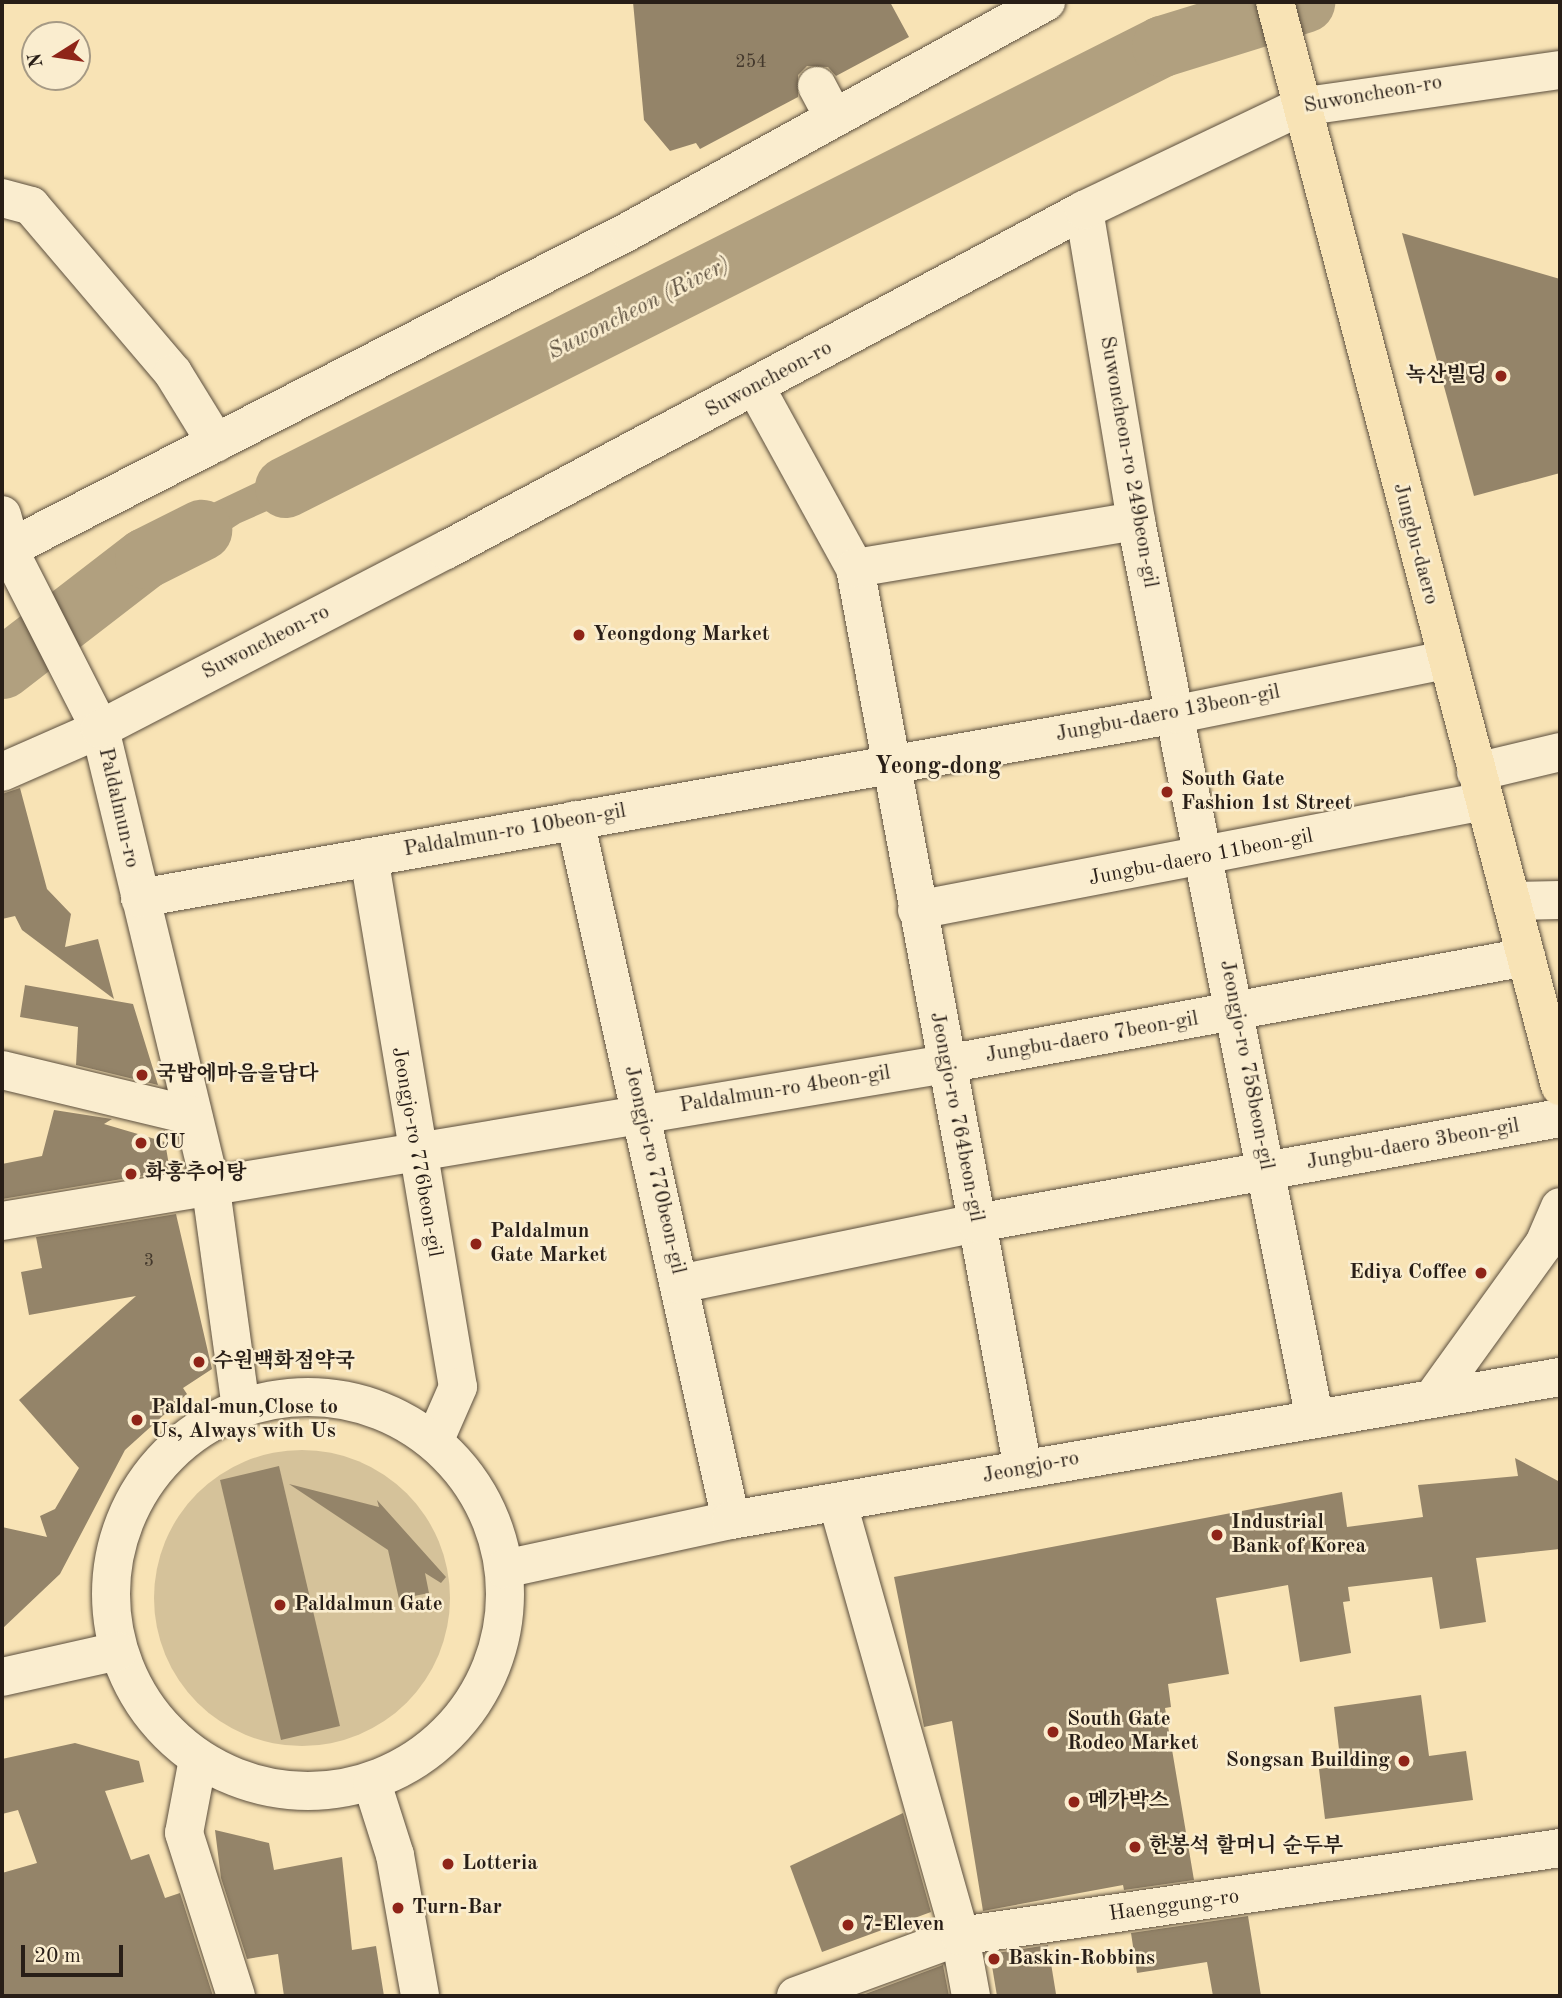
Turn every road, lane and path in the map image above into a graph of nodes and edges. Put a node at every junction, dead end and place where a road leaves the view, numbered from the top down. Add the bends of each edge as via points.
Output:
1 (1046, 2) edge
2 (1275, 2) edge
3 (1560, 70) edge
4 (1298, 97) junction
5 (2, 198) edge
6 (1084, 210) junction
7 (755, 388) junction
8 (216, 443) junction
9 (1136, 521) junction
10 (7, 544) edge
11 (855, 568) junction
12 (1445, 660) junction
13 (1177, 714) junction
14 (93, 716) junction
15 (1560, 752) edge
16 (890, 764) junction
17 (2, 772) edge
18 (1480, 787) junction
19 (575, 820) junction
20 (369, 857) junction
21 (1206, 860) junction
22 (140, 898) junction
23 (1560, 900) edge
24 (1512, 901) junction
25 (917, 910) junction
26 (1527, 957) junction
27 (1236, 1011) junction
28 (946, 1064) junction
29 (2, 1070) edge
30 (1560, 1086) edge
31 (641, 1112) junction
32 (193, 1116) junction
33 (1560, 1118) edge
34 (413, 1149) junction
35 (1268, 1171) junction
36 (210, 1182) junction
37 (1560, 1207) edge
38 (2, 1220) edge
39 (976, 1223) junction
40 (679, 1284) junction
41 (1560, 1377) edge
42 (1435, 1395) junction
43 (241, 1407) junction
44 (1314, 1415) junction
45 (434, 1441) junction
46 (1023, 1469) junction
47 (838, 1504) junction
48 (731, 1520) junction
49 (504, 1569) junction
50 (118, 1651) junction
51 (2, 1677) edge
52 (198, 1759) junction
53 (372, 1783) junction
54 (1560, 1848) edge
55 (960, 1936) junction
56 (236, 1996) edge
57 (420, 1996) edge
58 (796, 1996) edge
59 (971, 1996) edge

1 - 8 street via 825,102
2 - 4 main road, Jungbu-daero
3 - 4 street, Suwoncheon-ro
4 - 6 street, Suwoncheon-ro
4 - 12 main road, Jungbu-daero
5 - 8 street via 31,206 173,373
6 - 7 street, Suwoncheon-ro
6 - 9 street, Suwoncheon-ro 249beon-gil
7 - 11 street, Jeongjo-ro 764beon-gil
7 - 14 street, Suwoncheon-ro
8 - 10 street
9 - 11 street
9 - 13 street, Suwoncheon-ro 249beon-gil
10 - 14 street, Paldalmun-ro
11 - 16 street, Jeongjo-ro 764beon-gil
12 - 13 street, Jungbu-daero 13beon-gil
12 - 18 main road, Jungbu-daero
13 - 16 street, Jungbu-daero 13beon-gil
13 - 21 street, Jeongjo-ro 758beon-gil
14 - 17 street, Suwoncheon-ro
14 - 22 street, Paldalmun-ro
15 - 18 street, Jungbu-daero 11beon-gil
16 - 19 street, Paldalmun-ro 10beon-gil
16 - 25 street, Jeongjo-ro 764beon-gil
18 - 21 street, Jungbu-daero 11beon-gil
18 - 24 main road, Jungbu-daero
19 - 20 street, Paldalmun-ro 10beon-gil
19 - 31 street, Jeongjo-ro 770beon-gil
20 - 22 street, Paldalmun-ro 10beon-gil
20 - 34 street, Jeongjo-ro 776beon-gil
21 - 25 street, Jungbu-daero 11beon-gil
21 - 27 street, Jeongjo-ro 758beon-gil
22 - 32 street, Paldalmun-ro
23 - 24 street
24 - 26 main road, Jungbu-daero
25 - 28 street, Jeongjo-ro 764beon-gil
26 - 27 street, Jungbu-daero 7beon-gil
26 - 30 main road, Jungbu-daero
27 - 28 street, Jungbu-daero 7beon-gil
27 - 35 street, Jeongjo-ro 758beon-gil
28 - 31 street, Paldalmun-ro 4beon-gil
28 - 39 street, Jeongjo-ro 764beon-gil
29 - 32 street
31 - 34 street, Paldalmun-ro 4beon-gil
31 - 40 street, Jeongjo-ro 770beon-gil
32 - 36 street, Paldalmun-ro
33 - 35 street, Jungbu-daero 3beon-gil
34 - 36 street, Paldalmun-ro 4beon-gil
34 - 45 street, Jeongjo-ro 776beon-gil via 458,1387
35 - 39 street, Jungbu-daero 3beon-gil
35 - 44 street, Jeongjo-ro 758beon-gil
36 - 38 street, Paldalmun-ro 4beon-gil
36 - 43 street, Paldalmun-ro
37 - 42 street via 1544,1244
39 - 40 street, Jungbu-daero 3beon-gil
39 - 46 street, Jeongjo-ro 764beon-gil
40 - 48 street, Jeongjo-ro 770beon-gil
41 - 42 street, Jeongjo-ro
42 - 44 street, Jeongjo-ro
43 - 45 street via 308,1396 376,1407
43 - 50 street via 189,1435 141,1489 120,1532 110,1591
44 - 46 street, Jeongjo-ro
45 - 49 street via 468,1478 492,1522
46 - 47 street, Jeongjo-ro
47 - 48 street, Jeongjo-ro
47 - 55 street
48 - 49 street, Jeongjo-ro
49 - 53 street via 501,1637 476,1700 431,1751
50 - 51 street
50 - 52 street via 148,1712
52 - 53 street via 238,1780 282,1791 327,1792
52 - 56 street via 184,1833
53 - 57 street via 395,1854
54 - 55 street, Haenggung-ro
55 - 58 street, Haenggung-ro
55 - 59 street

